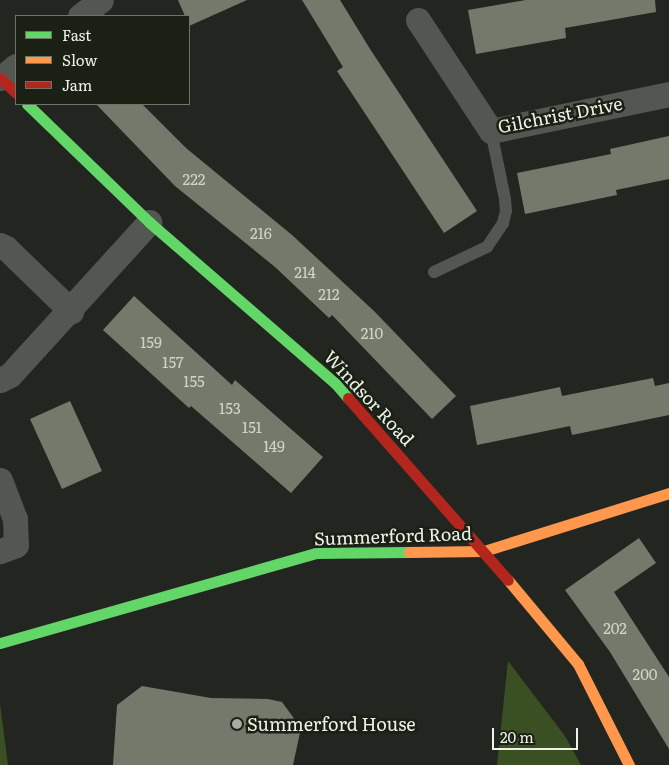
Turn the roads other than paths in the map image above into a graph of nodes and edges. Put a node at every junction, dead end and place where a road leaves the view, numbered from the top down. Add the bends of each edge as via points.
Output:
1 (101, 0) edge
2 (81, 15) edge
3 (418, 20) dead end
4 (15, 67) edge
5 (0, 78) edge
6 (15, 93) edge
7 (669, 94) edge
8 (28, 105) edge
9 (491, 131) junction
10 (149, 222) junction
11 (0, 245) edge
12 (434, 272) dead end
13 (71, 311) junction
14 (0, 380) edge
15 (0, 480) edge
16 (669, 493) edge
17 (0, 551) edge
18 (484, 551) junction
19 (0, 643) edge
20 (629, 765) edge

1 - 2 street
3 - 9 street, Gilchrist Drive
4 - 5 street
5 - 6 street
7 - 9 street, Gilchrist Drive
8 - 10 street, Windsor Road
9 - 12 lane via 505,199 503,223 487,246
10 - 13 street
10 - 18 street, Windsor Road via 335,383
11 - 13 street
13 - 14 street via 10,375
15 - 17 street via 15,519 16,545
16 - 18 street, Summerford Road
18 - 19 street, Summerford Road via 315,553
18 - 20 street, Windsor Road via 578,664

